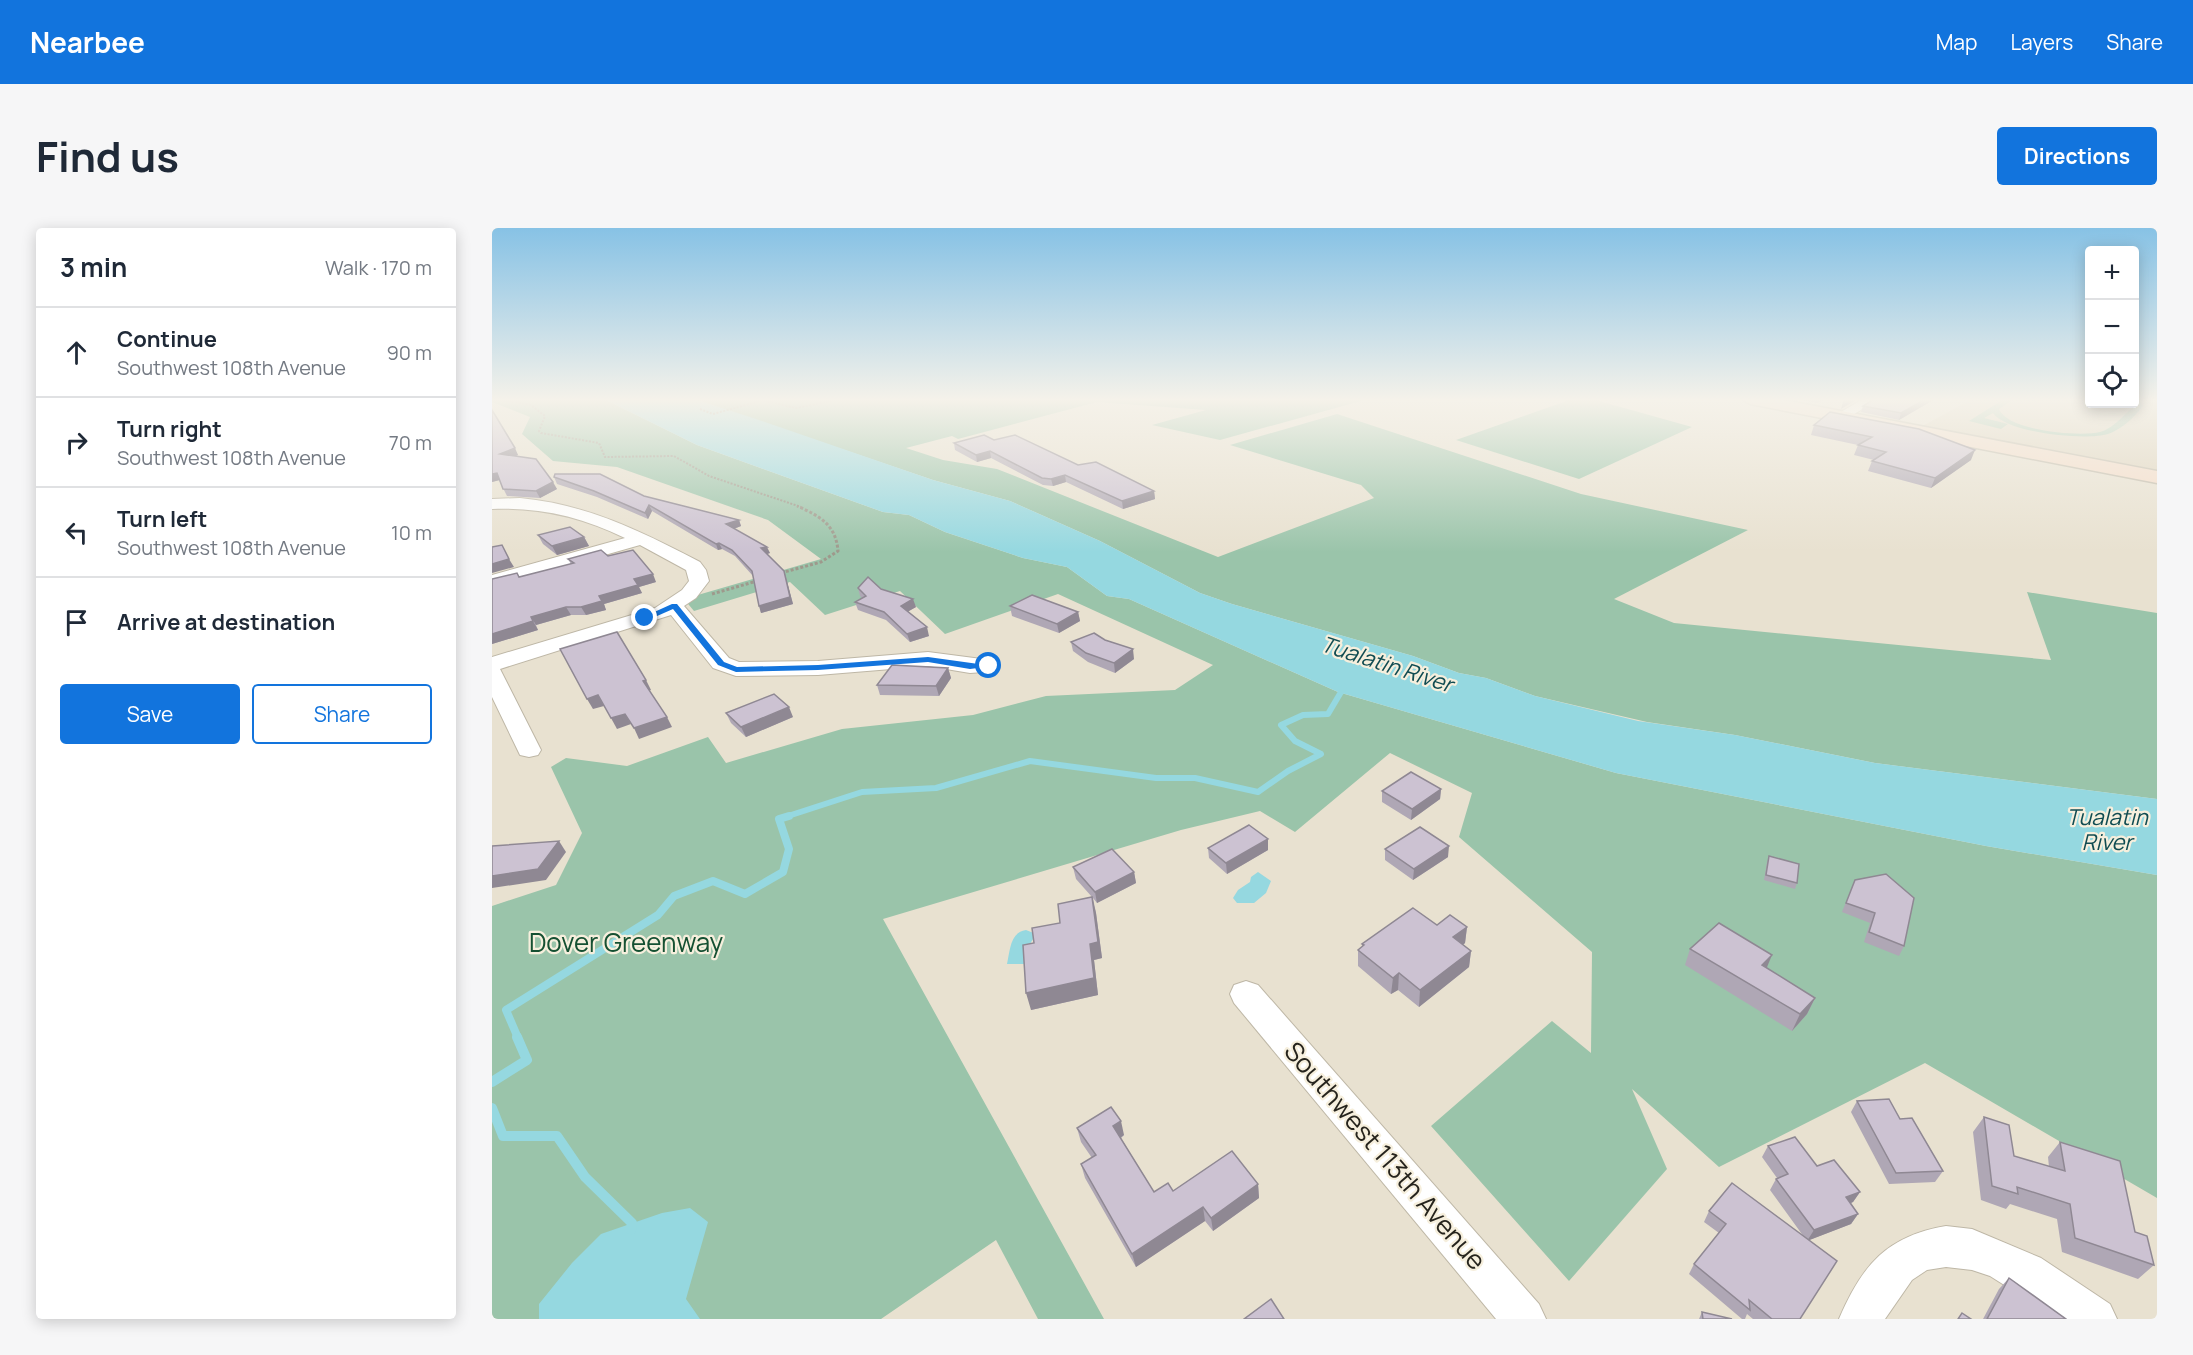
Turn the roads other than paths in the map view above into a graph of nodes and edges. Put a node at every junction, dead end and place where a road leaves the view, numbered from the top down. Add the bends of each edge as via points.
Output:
1 (2014, 450) edge
2 (2157, 477) edge
3 (492, 504) edge
4 (642, 539) junction
5 (492, 581) edge
6 (674, 606) junction
7 (492, 664) edge
8 (989, 666) dead end
9 (492, 673) edge
10 (529, 750) dead end
11 (1246, 994) dead end
12 (1524, 1319) edge
13 (1861, 1319) edge
14 (2095, 1319) edge

1 - 2 street
3 - 4 street via 532,502 566,508
4 - 5 street
4 - 6 street via 697,570 699,581
6 - 7 street
6 - 8 street via 721,663 736,669 818,668 928,659
9 - 10 street
11 - 12 street, Southwest 113th Avenue
13 - 14 street via 1895,1266 1918,1250 1949,1246 1984,1253 2031,1274

